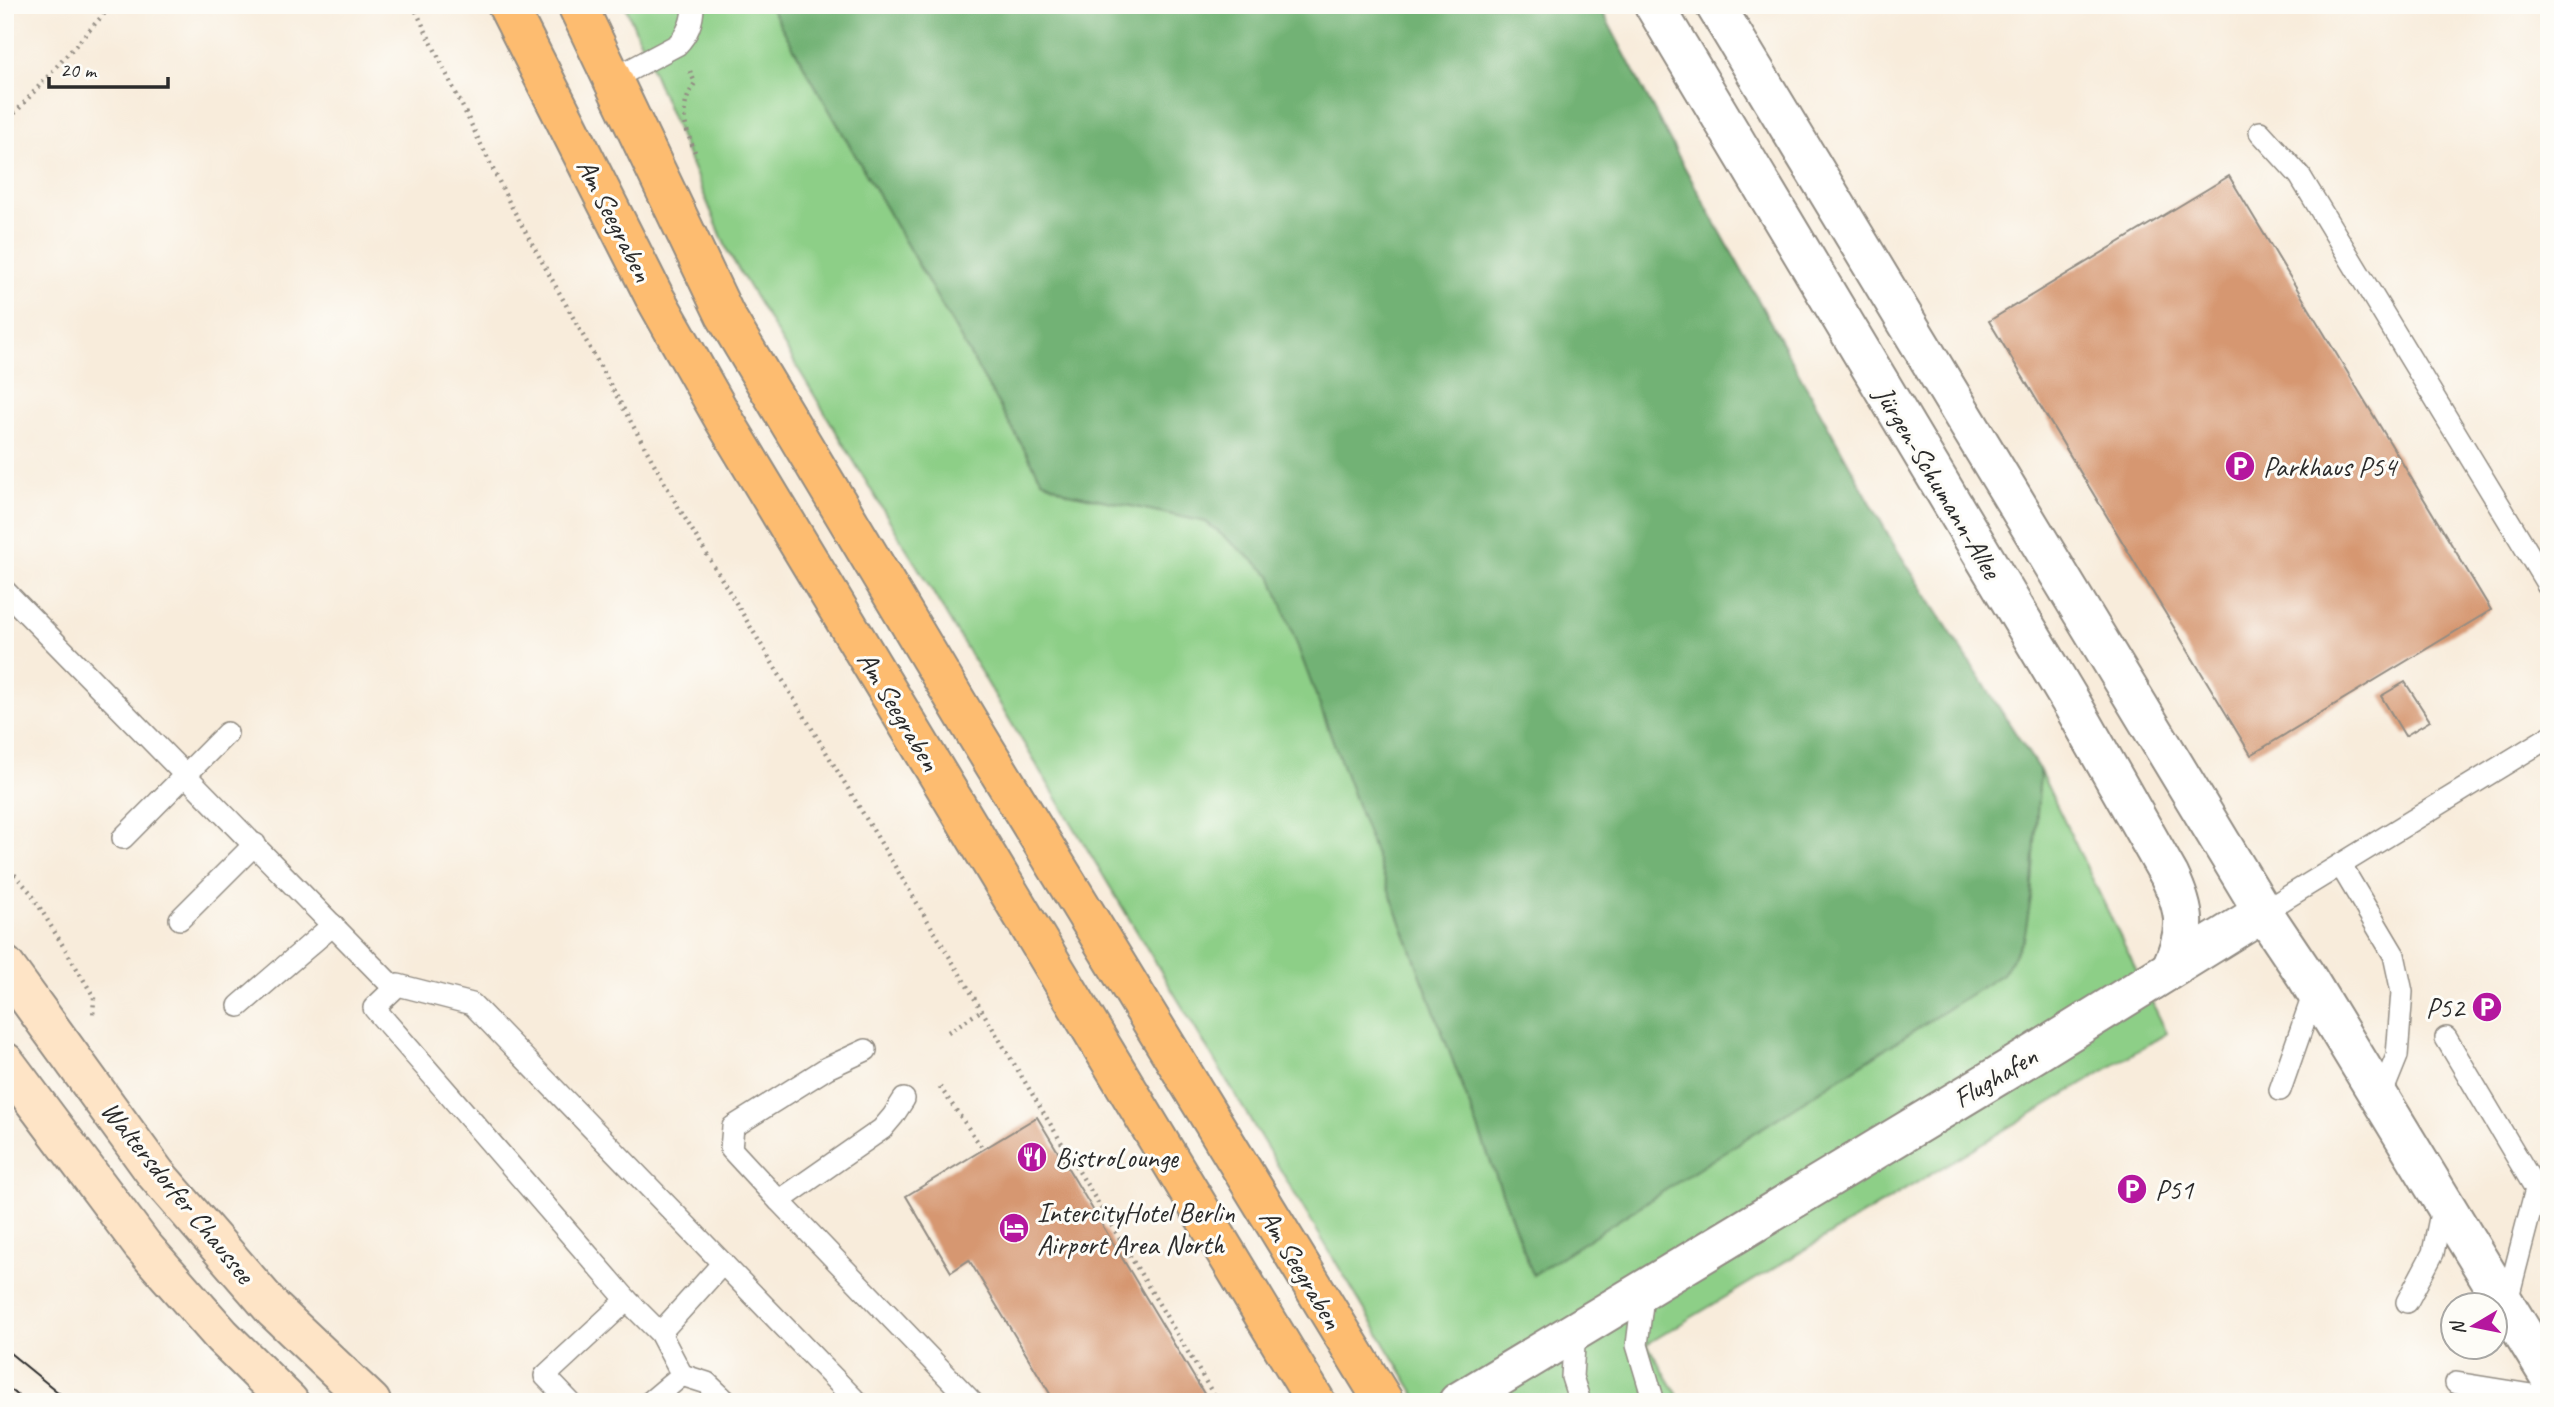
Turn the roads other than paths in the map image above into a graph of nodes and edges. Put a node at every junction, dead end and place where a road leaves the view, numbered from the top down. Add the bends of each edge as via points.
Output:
1 (507, 5) edge
2 (577, 5) edge
3 (693, 5) edge
4 (1654, 5) edge
5 (1715, 5) edge
6 (611, 80) junction
7 (2260, 132) dead end
8 (2549, 587) edge
9 (5, 591) edge
10 (227, 733) dead end
11 (2549, 737) edge
12 (2540, 748) edge
13 (186, 775) junction
14 (123, 838) dead end
15 (254, 844) junction
16 (2341, 866) junction
17 (2263, 912) junction
18 (180, 919) dead end
19 (333, 925) junction
20 (5, 966) edge
21 (2171, 968) junction
22 (394, 988) junction
23 (2315, 990) junction
24 (239, 1006) dead end
25 (2446, 1038) dead end
26 (866, 1049) dead end
27 (5, 1062) edge
28 (2280, 1090) dead end
29 (2380, 1098) junction
30 (904, 1099) dead end
31 (779, 1201) junction
32 (2443, 1202) junction
33 (723, 1263) junction
34 (1644, 1288) junction
35 (2498, 1292) edge
36 (2508, 1297) edge
37 (627, 1300) junction
38 (2407, 1302) dead end
39 (2508, 1308) edge
40 (1575, 1330) junction
41 (660, 1333) junction
42 (682, 1375) junction
43 (2549, 1376) edge
44 (2456, 1383) dead end
45 (2549, 1398) edge
46 (289, 1402) edge
47 (370, 1402) edge
48 (570, 1402) edge
49 (650, 1402) edge
50 (727, 1402) edge
51 (857, 1402) edge
52 (972, 1402) edge
53 (1316, 1402) edge
54 (1384, 1402) edge
55 (1458, 1402) edge
56 (1580, 1402) edge
57 (1654, 1402) edge

1 - 53 main road, Am Seegraben via 648,284 723,418
2 - 6 main road, Am Seegraben
3 - 6 lane via 686,36 677,45
4 - 21 street, Jürgen-Schumann-Allee via 2169,874 2186,923
5 - 17 street, Jürgen-Schumann-Allee
6 - 54 main road, Am Seegraben via 739,338 976,736
7 - 8 lane via 2300,176
9 - 13 lane
10 - 13 lane
11 - 12 lane, Flughafen
12 - 16 lane, Flughafen
13 - 14 lane
13 - 15 lane
15 - 18 lane
15 - 19 lane
16 - 17 lane, Flughafen
16 - 29 lane via 2394,955 2402,992 2397,1056
17 - 21 street, Flughafen
17 - 23 street, Jürgen-Schumann-Allee
19 - 22 lane
19 - 24 lane
20 - 47 main road, Waltersdorfer Chaussee via 156,1174 274,1310
21 - 34 street, Flughafen
22 - 33 lane via 398,985 472,1004
22 - 37 lane via 374,1007
23 - 28 lane
23 - 29 street, Jürgen-Schumann-Allee
25 - 36 lane via 2536,1189
26 - 31 lane via 733,1127 730,1149
27 - 46 main road, Waltersdorfer Chaussee via 142,1245 222,1336
29 - 32 street, Jürgen-Schumann-Allee
30 - 31 lane via 882,1129
31 - 52 lane
32 - 35 street, Jürgen-Schumann-Allee
32 - 38 lane via 2432,1253
33 - 41 lane
33 - 51 lane
34 - 40 street, Flughafen
34 - 57 lane via 1637,1345
37 - 41 lane
37 - 48 lane via 545,1376
39 - 43 street, Jürgen-Schumann-Allee
40 - 55 street, Flughafen
40 - 56 lane via 1572,1377
41 - 42 lane
42 - 49 lane
42 - 50 lane via 707,1383
44 - 45 lane

